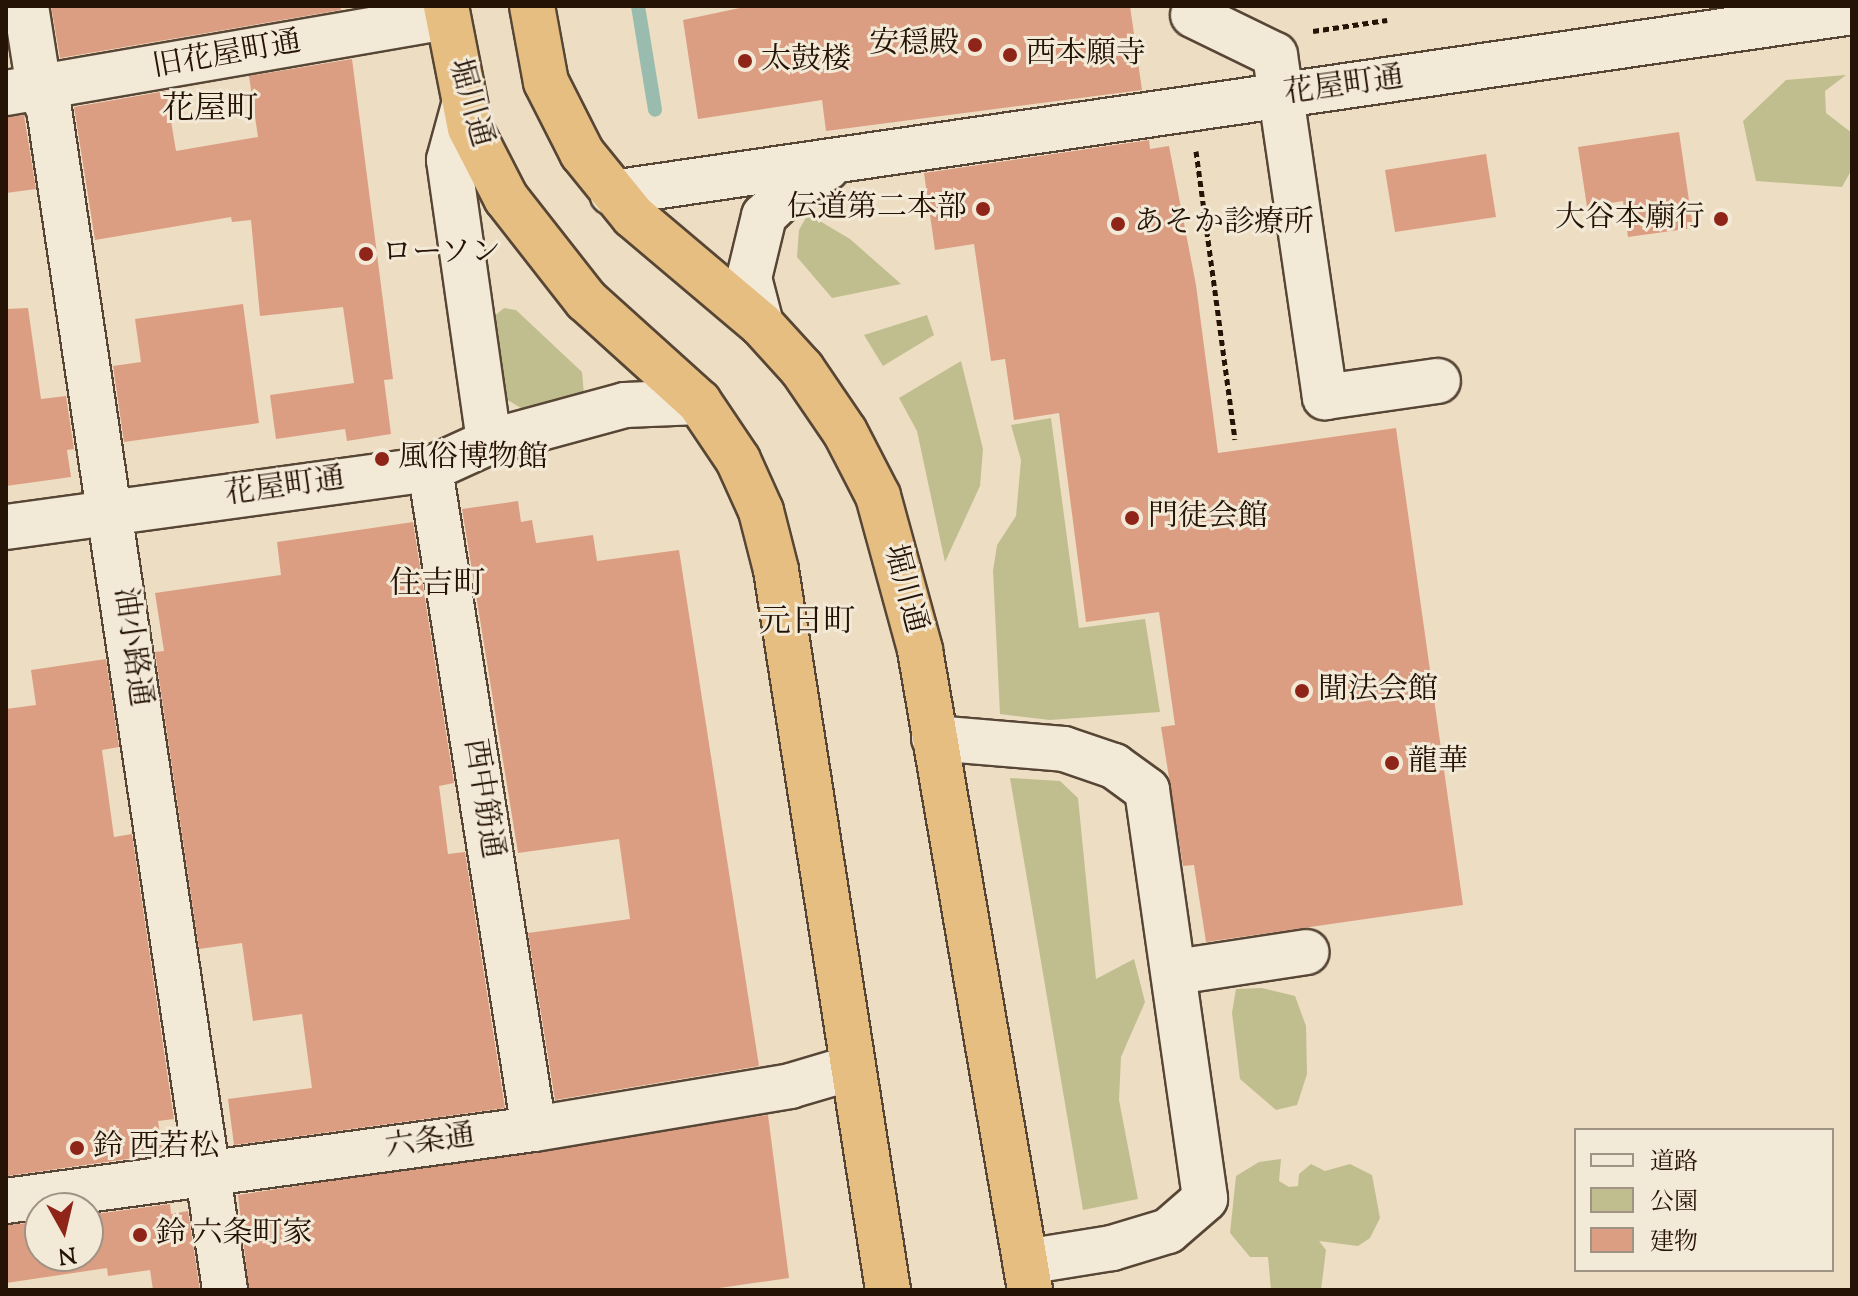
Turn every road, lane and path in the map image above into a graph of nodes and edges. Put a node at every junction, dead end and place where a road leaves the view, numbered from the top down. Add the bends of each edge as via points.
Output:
1 (26, 6) edge
2 (532, 6) edge
3 (446, 12) edge
4 (1852, 12) edge
5 (1193, 15) dead end
6 (23, 91) edge
7 (1281, 97) junction
8 (464, 105) junction
9 (1189, 110) junction
10 (836, 163) junction
11 (612, 193) junction
12 (761, 324) junction
13 (1438, 381) dead end
14 (699, 402) junction
15 (1235, 439) dead end
16 (489, 442) junction
17 (430, 469) junction
18 (109, 512) junction
19 (6, 527) edge
20 (934, 738) junction
21 (1306, 952) dead end
22 (1176, 972) junction
23 (851, 1068) junction
24 (534, 1129) junction
25 (209, 1174) junction
26 (6, 1201) edge
27 (1027, 1276) edge
28 (225, 1290) edge
29 (888, 1290) edge

1 - 6 street, 油小路通
2 - 11 highway, 堀川通 via 543,73 561,119
3 - 6 street, 旧花屋町通
3 - 8 highway, 堀川通
4 - 7 street, 花屋町通
5 - 7 street via 1275,55
6 - 18 street, 油小路通 via 49,109
7 - 9 street, 花屋町通
7 - 13 street via 1325,397
8 - 14 highway, 堀川通 via 487,165 532,237 586,300
8 - 16 street via 449,160
9 - 10 street, 花屋町通
9 - 15 path
10 - 11 street, 花屋町通
10 - 12 street, 花屋町通 via 794,187 764,216 749,278
11 - 12 highway, 堀川通
12 - 20 highway, 堀川通 via 824,399 872,484 920,650
14 - 16 street, 花屋町通 via 625,405
14 - 23 highway, 堀川通 via 738,460 773,553
16 - 17 street, 花屋町通
17 - 18 street, 花屋町通
17 - 24 street, 西中筋通
18 - 19 street, 花屋町通
18 - 25 street, 油小路通
20 - 22 street via 1064,749 1114,766 1147,790
20 - 27 highway, 堀川通
21 - 22 street
22 - 27 street via 1205,1199 1168,1231
23 - 24 street, 六条通 via 790,1086
23 - 29 highway, 堀川通
24 - 25 street, 六条通
25 - 26 street, 六条通
25 - 28 street, 油小路通

